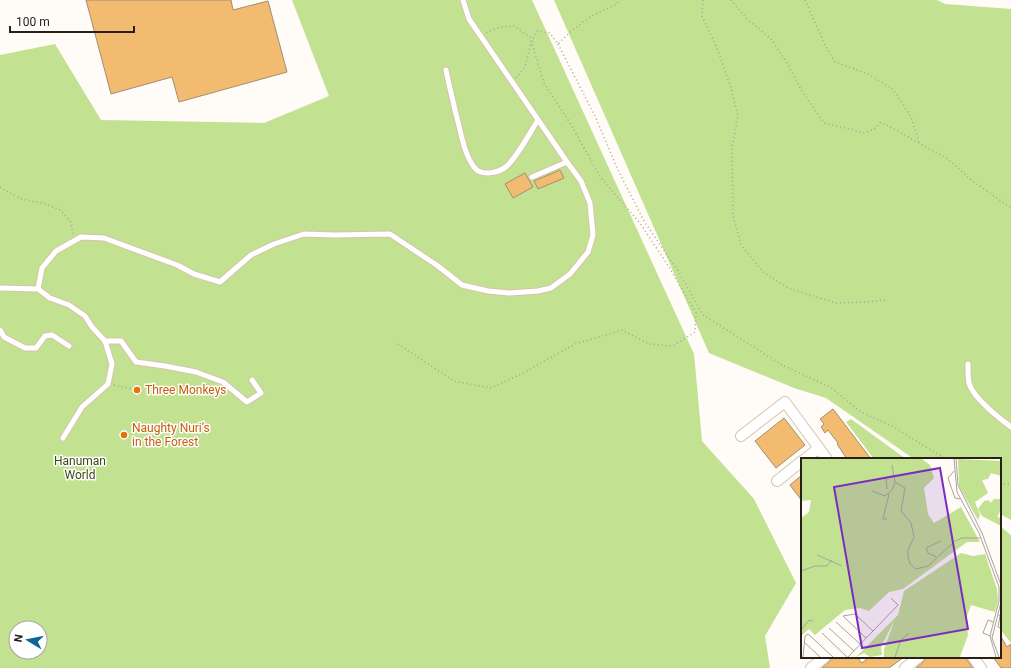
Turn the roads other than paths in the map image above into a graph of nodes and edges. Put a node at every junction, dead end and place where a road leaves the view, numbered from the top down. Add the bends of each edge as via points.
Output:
1 (463, 0) edge
2 (446, 70) dead end
3 (538, 120) junction
4 (567, 162) junction
5 (532, 177) dead end
6 (0, 288) edge
7 (38, 290) junction
8 (0, 330) edge
9 (105, 341) junction
10 (69, 346) dead end
11 (968, 364) dead end
12 (252, 380) dead end
13 (1011, 427) edge
14 (741, 436) dead end
15 (64, 438) dead end
16 (819, 448) junction
17 (806, 458) edge
18 (826, 458) edge
19 (801, 462) edge
20 (777, 481) dead end
21 (824, 658) edge
22 (918, 658) edge
23 (974, 658) edge
24 (811, 668) edge
25 (905, 668) edge
26 (981, 668) edge

1 - 3 lane via 469,19
2 - 3 lane via 466,154 475,168 482,172 494,173 507,166
3 - 4 lane
4 - 5 lane
4 - 7 lane via 580,181 590,203 593,235 588,252 570,274 551,288 516,293 488,291 462,285 390,234 304,234 251,255 220,282 104,238 81,237 56,251 42,268
6 - 7 lane
7 - 9 lane via 69,305 84,316
8 - 10 lane via 4,337 25,348 36,348 45,336 52,335
9 - 12 lane via 121,340 136,362 196,372 224,382 247,402 261,393
9 - 15 lane via 112,364 108,384 82,407
11 - 13 lane via 969,384 978,399
14 - 16 street via 785,402
16 - 17 street
16 - 18 street
19 - 20 street
21 - 24 street
22 - 25 street
23 - 26 street

